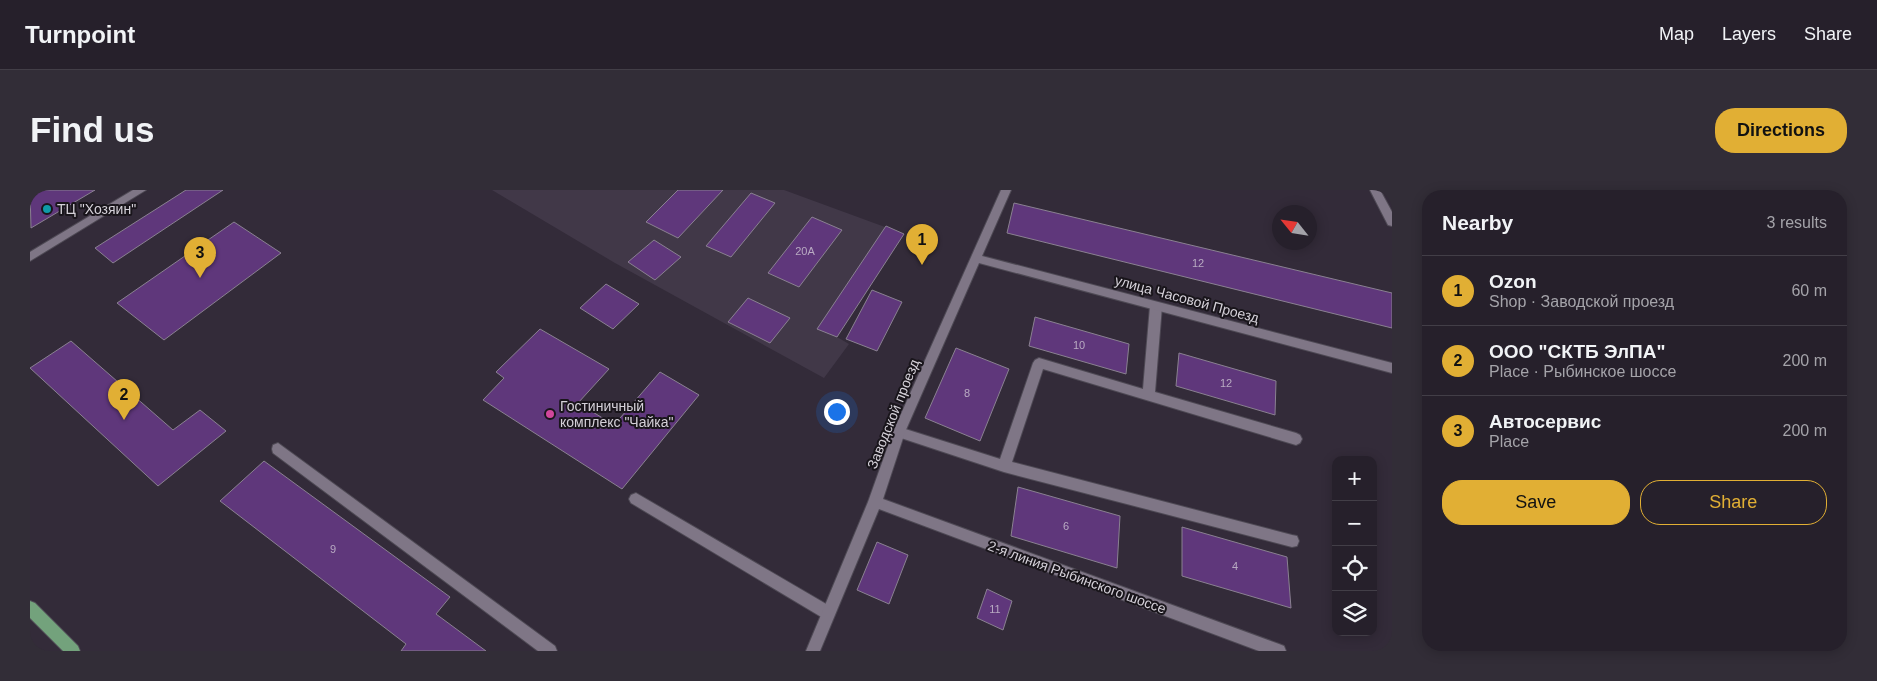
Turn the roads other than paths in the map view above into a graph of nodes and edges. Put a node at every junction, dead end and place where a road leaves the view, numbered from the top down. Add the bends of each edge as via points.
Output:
1 (141, 190) edge
2 (1006, 190) edge
3 (1375, 190) edge
4 (1392, 222) edge
5 (30, 257) edge
6 (975, 258) junction
7 (1156, 306) junction
8 (1392, 368) edge
9 (1149, 395) junction
10 (899, 432) junction
11 (1296, 439) dead end
12 (278, 449) dead end
13 (1004, 466) junction
14 (636, 499) dead end
15 (875, 502) junction
16 (1292, 541) dead end
17 (30, 608) edge
18 (828, 614) junction
19 (73, 651) edge
20 (550, 651) edge
21 (813, 651) edge
22 (1279, 651) edge

1 - 5 street
2 - 6 street, Заводской проезд
3 - 4 street
6 - 7 street, улица Часовой Проезд
6 - 10 street, Заводской проезд
7 - 8 street, улица Часовой Проезд
7 - 9 street
9 - 11 street
9 - 13 street via 1039,363
10 - 13 street
10 - 15 street, Заводской проезд
12 - 20 street
13 - 16 street
14 - 18 street
15 - 18 street, Заводской проезд
15 - 22 street, 2-я линия Рыбинского шоссе
17 - 19 main road
18 - 21 street, Заводской проезд

